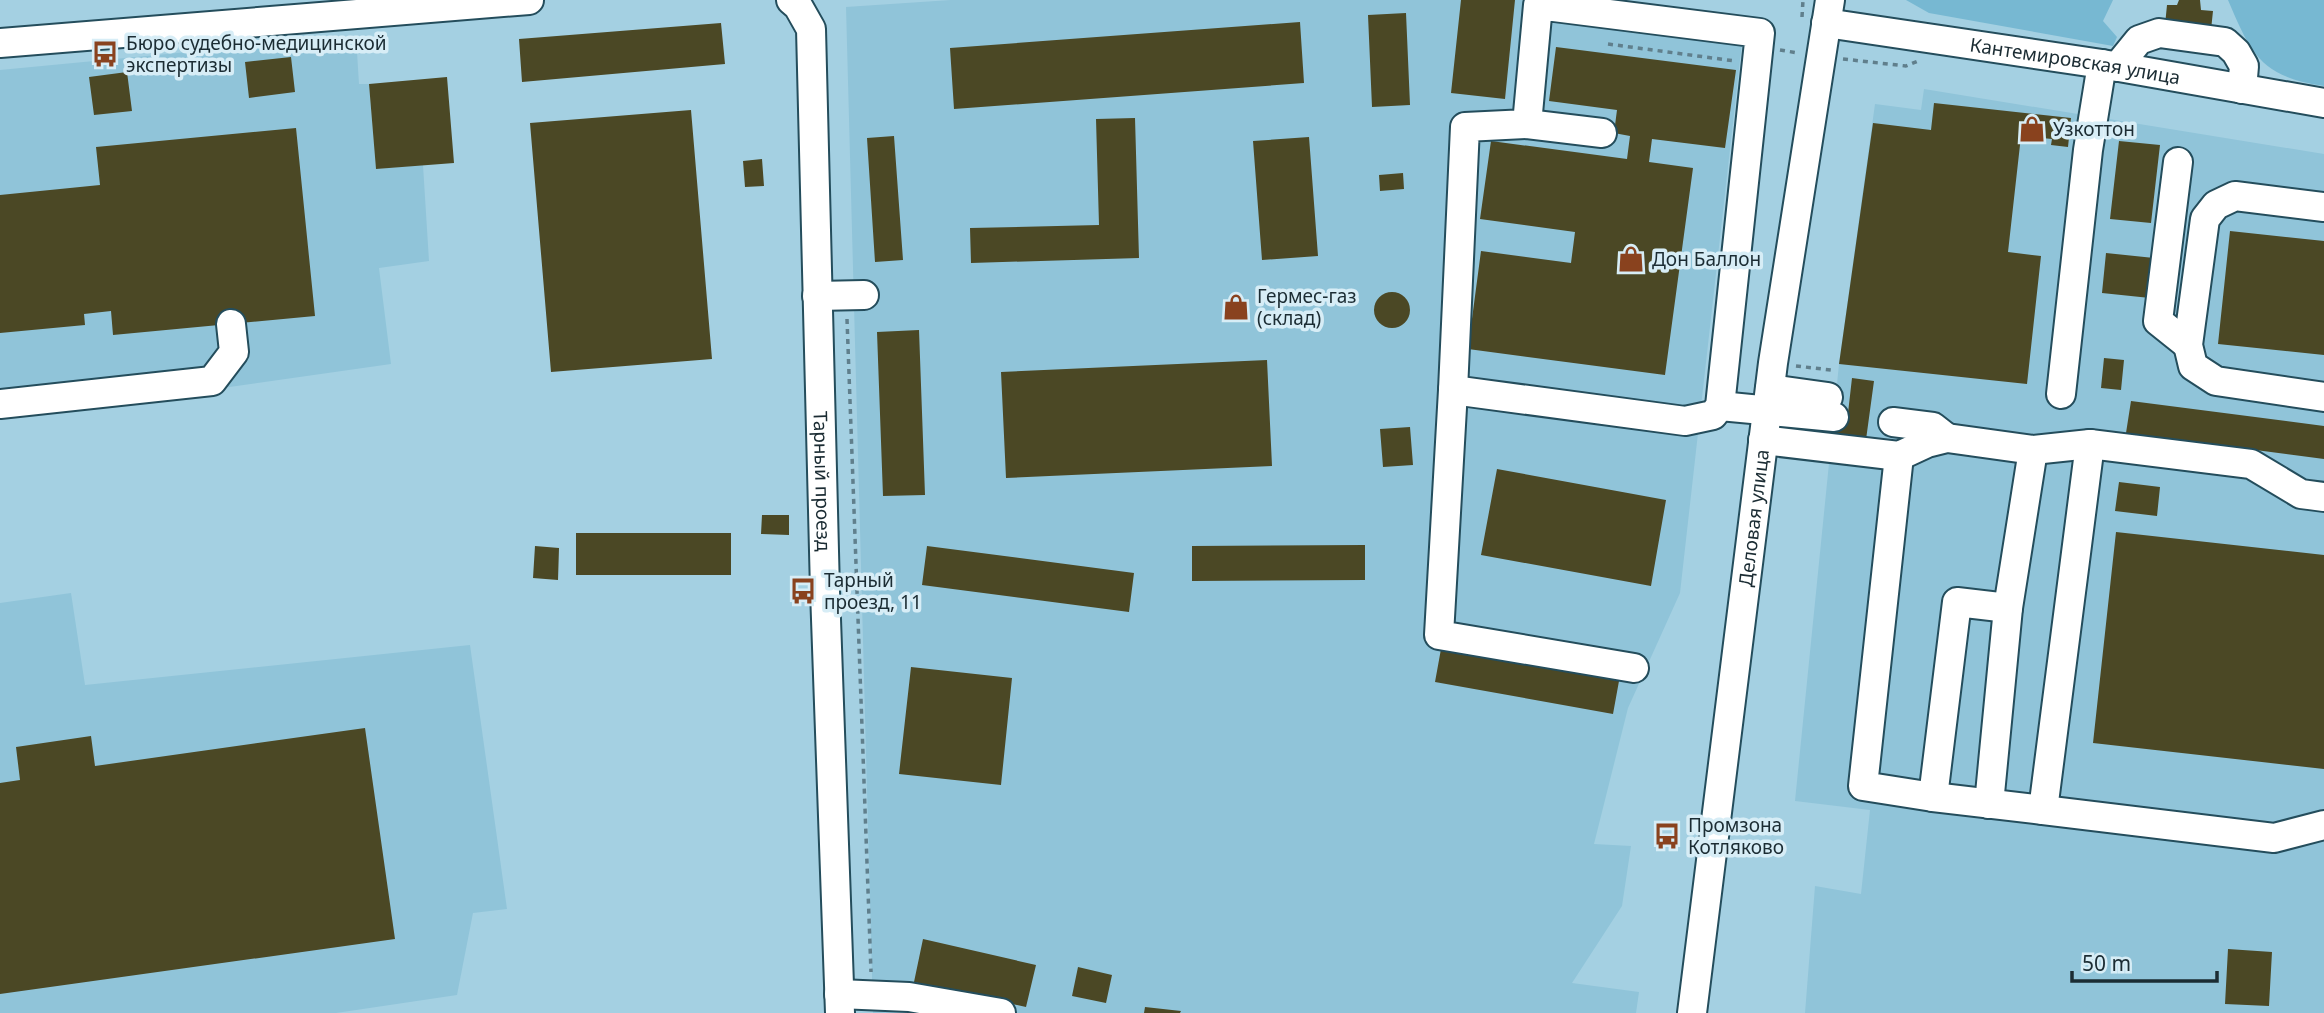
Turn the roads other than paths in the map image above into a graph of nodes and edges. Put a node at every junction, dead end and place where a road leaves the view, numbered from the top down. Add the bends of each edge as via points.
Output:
1 (529, 0) edge
2 (791, 0) edge
3 (1828, 8) edge
4 (0, 33) edge
5 (0, 43) edge
6 (2109, 65) junction
7 (2242, 89) junction
8 (2324, 103) edge
9 (1527, 124) junction
10 (1602, 133) dead end
11 (2178, 162) dead end
12 (2324, 207) edge
13 (855, 295) road end
14 (817, 296) junction
15 (231, 324) dead end
16 (2188, 345) junction
17 (1770, 387) junction
18 (1453, 390) junction
19 (2061, 394) dead end
20 (1831, 395) road end
21 (2324, 397) edge
22 (0, 404) edge
23 (1720, 405) junction
24 (1893, 422) dead end
25 (1947, 438) junction
26 (1763, 440) junction
27 (2090, 444) junction
28 (2033, 450) junction
29 (1899, 456) junction
30 (2324, 496) edge
31 (2008, 608) junction
32 (1634, 668) dead end
33 (1933, 797) junction
34 (1989, 804) junction
35 (2043, 810) junction
36 (2324, 825) edge
37 (839, 1004) edge
38 (1001, 1013) edge
39 (1692, 1013) edge

1 - 5 street
2 - 14 street, Тарный проезд via 811,29
3 - 6 street, Кантемировская улица
3 - 17 street, Деловая улица
4 - 5 street
6 - 7 street, Кантемировская улица
6 - 7 street via 2139,40 2159,33 2225,42 2245,66
6 - 19 street via 2088,150
7 - 8 street, Кантемировская улица
9 - 10 street
9 - 18 street via 1465,127
9 - 23 street via 1538,5 1760,33
11 - 16 street via 2158,321
12 - 16 street via 2235,196 2216,205 2205,219
13 - 14 street
14 - 37 street, Тарный проезд
15 - 22 street via 234,352 212,381
16 - 21 street via 2193,366 2216,381
17 - 20 street
17 - 23 street
17 - 26 street, Деловая улица
18 - 23 street via 1685,421 1713,415
18 - 32 street via 1439,635
24 - 25 street via 1933,428
25 - 28 street
25 - 29 street
26 - 29 street
26 - 39 street, Деловая улица
27 - 28 street
27 - 30 street via 2251,464 2301,494
27 - 35 street
28 - 31 street
29 - 33 street via 1863,786
31 - 33 street via 1957,602
31 - 34 street
33 - 34 street
34 - 35 street
35 - 36 street via 2274,838
37 - 38 street via 872,996 909,997

